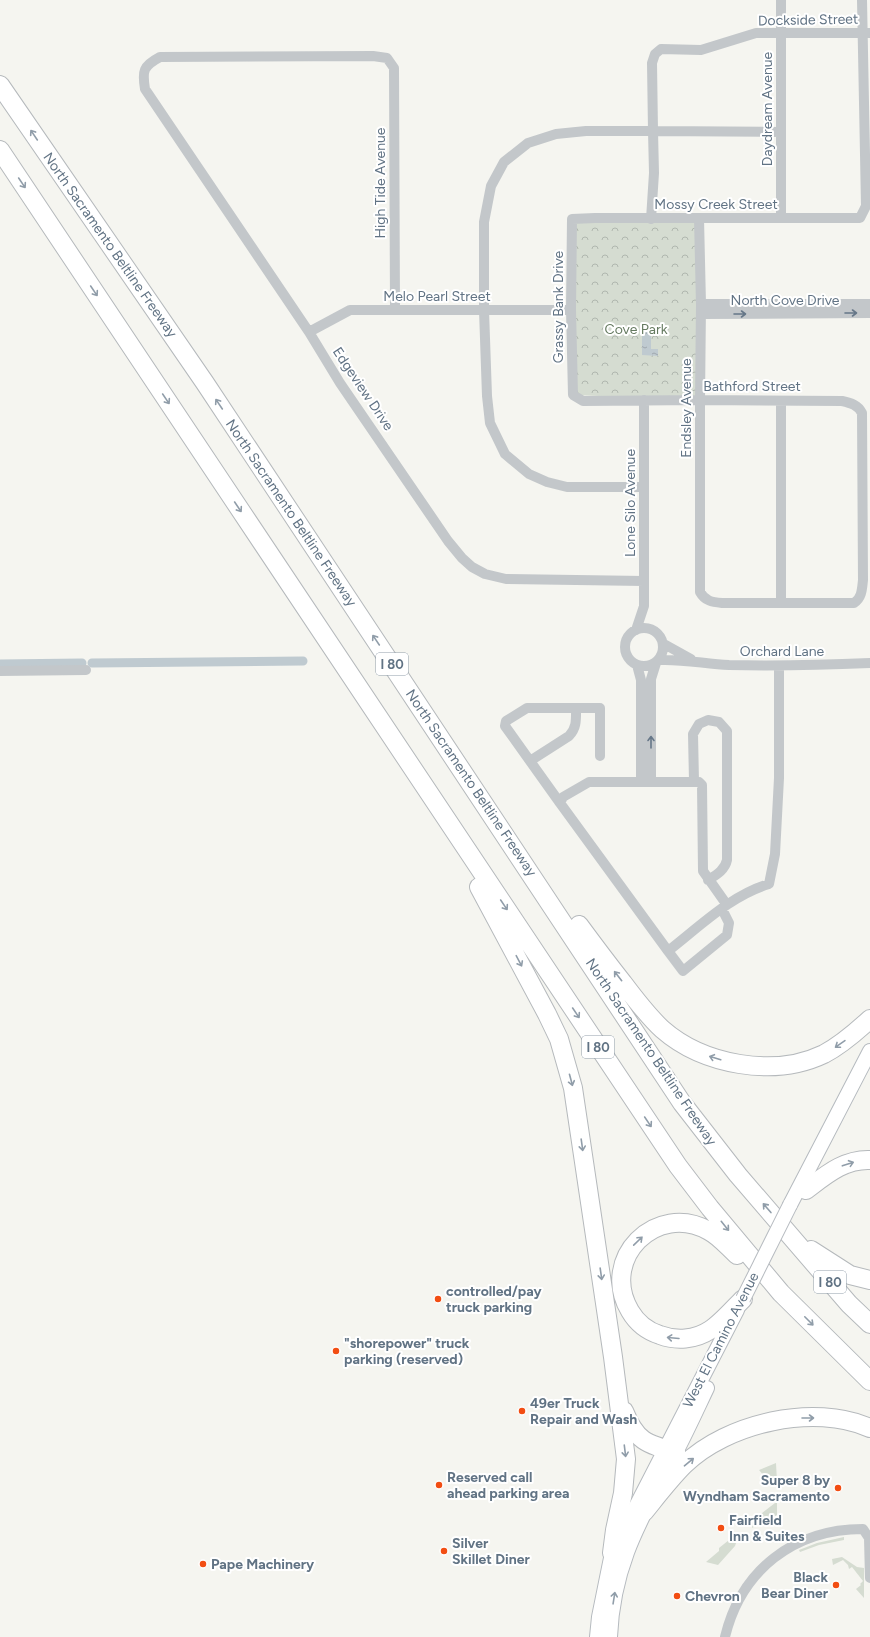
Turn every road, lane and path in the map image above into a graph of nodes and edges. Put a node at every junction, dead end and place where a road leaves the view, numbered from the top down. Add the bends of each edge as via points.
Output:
1 (781, 0) edge
2 (862, 0) edge
3 (782, 33) junction
4 (866, 33) edge
5 (387, 58) joint
6 (0, 85) edge
7 (653, 131) junction
8 (780, 132) junction
9 (0, 150) edge
10 (651, 218) junction
11 (699, 218) junction
12 (781, 218) junction
13 (572, 219) joint
14 (870, 304) edge
15 (701, 309) junction
16 (395, 310) junction
17 (484, 310) junction
18 (571, 310) junction
19 (870, 313) edge
20 (309, 332) junction
21 (573, 395) joint
22 (644, 400) junction
23 (700, 400) junction
24 (782, 401) junction
25 (644, 487) junction
26 (644, 581) junction
27 (782, 603) junction
28 (644, 606) junction
29 (636, 630) junction
30 (654, 630) junction
31 (664, 644) junction
32 (658, 661) junction
33 (694, 661) junction
34 (870, 663) edge
35 (637, 665) junction
36 (779, 666) junction
37 (86, 670) dead end
38 (0, 671) edge
39 (576, 708) junction
40 (600, 756) dead end
41 (530, 761) junction
42 (646, 781) junction
43 (694, 781) junction
44 (428, 791) junction
45 (480, 797) junction
46 (560, 803) junction
47 (708, 880) junction
48 (724, 907) junction
49 (668, 951) junction
50 (870, 1019) edge
51 (870, 1051) edge
52 (870, 1068) edge
53 (870, 1160) edge
54 (806, 1190) junction
55 (793, 1207) junction
56 (792, 1238) junction
57 (870, 1280) edge
58 (781, 1293) junction
59 (746, 1301) junction
60 (870, 1324) edge
61 (613, 1357) junction
62 (870, 1381) edge
63 (870, 1428) edge
64 (670, 1450) junction
65 (644, 1512) junction
66 (612, 1553) junction
67 (870, 1578) edge
68 (597, 1637) edge
69 (610, 1637) edge
70 (725, 1637) edge

1 - 3 street, Daydream Avenue
2 - 4 street
3 - 4 street, Dockside Street
3 - 7 street, Dockside Street via 756,33 701,50 661,49 655,54 652,63
3 - 8 street, Daydream Avenue
4 - 12 street, Mossy Creek Street via 866,206 860,218
5 - 16 street, High Tide Avenue via 394,68
5 - 20 street, Edgeview Drive via 160,57 149,62 143,75 145,89
45 -> 6 highway, North Sacramento Beltline Freeway / I 80 via 205,383
7 - 8 street
7 - 10 street
7 - 17 street via 586,131 556,134 528,143 504,162 491,186 484,222
8 - 12 street, Daydream Avenue
9 -> 44 highway, I 80
10 - 11 street, Mossy Creek Street
10 - 13 street, Mossy Creek Street
11 - 12 street, Mossy Creek Street
11 - 15 street, Endsley Avenue
13 - 18 street, Grassy Bank Drive
14 - 15 street, North Cove Drive
15 -> 19 street, North Cove Drive
15 - 23 street, Endsley Avenue
16 - 17 street, Melo Pearl Street
16 - 20 street, Melo Pearl Street via 350,310
17 - 18 street, Melo Pearl Street
17 - 25 street via 490,423 505,454 529,474 568,487
18 - 21 street, Grassy Bank Drive
20 - 26 street, Edgeview Drive via 340,383 440,530 472,567 506,580
21 - 22 street, Bathford Street via 584,401
22 - 23 street, Bathford Street
22 - 25 street, Lone Silo Avenue
23 - 24 street, Bathford Street
23 - 27 street, Endsley Avenue via 700,592 710,601 722,603
24 - 27 street
24 - 27 street, Bathford Street via 842,401 860,408 863,580 861,594 854,603
25 - 26 street, Lone Silo Avenue
26 - 28 street, Lone Silo Avenue
28 - 29 street, Lone Silo Avenue
28 - 30 street, Lone Silo Avenue
29 - 30 street
29 - 35 street via 630,633 625,645 628,657
30 - 31 street
31 - 32 street
31 - 33 street, Orchard Lane
32 - 33 street, Orchard Lane
32 - 35 street via 644,667
42 -> 32 street via 651,680
33 - 36 street, Orchard Lane
34 - 36 street, Orchard Lane
35 - 42 street via 641,680
36 - 48 street via 776,854 769,884 748,891
37 - 38 street
39 - 40 street via 600,708
39 - 41 street via 574,731
39 - 41 street via 528,708 506,721 505,726
41 - 46 street
42 - 43 street
42 - 46 street via 589,782 563,797
43 - 47 street via 702,785 703,871
43 - 47 street via 693,734 699,724 708,720 719,722 727,730 727,860 726,866
44 -> 58 highway, I 80 via 678,1166
44 -> 61 highway via 559,1039 577,1107
50 -> 45 highway via 824,1054 781,1065 760,1066 728,1062 680,1042 664,1030 642,1007
56 -> 45 highway, North Sacramento Beltline Freeway / I 80 via 738,1175 682,1103
46 - 49 street
47 - 48 street
48 - 49 street
48 - 49 street via 729,923 727,936 683,971
51 - 55 main road, West El Camino Avenue
52 - 54 main road, West El Camino Avenue
54 -> 53 highway via 838,1167 856,1161
54 - 55 main road, West El Camino Avenue
55 - 59 main road, West El Camino Avenue
56 - 57 highway via 850,1275
56 - 60 highway, North Sacramento Beltline Freeway / I 80
59 -> 58 highway via 710,1330 691,1338 670,1339 651,1332 635,1319 624,1301 620,1281 624,1261 634,1243 650,1230 670,1223 690,1223 710,1231
58 -> 62 highway, I 80
59 - 64 main road, West El Camino Avenue
61 - 64 highway via 628,1421 638,1437 653,1446
61 -> 66 highway via 626,1459 623,1493
65 -> 63 highway via 684,1465 732,1434 787,1419 824,1418 856,1422
64 - 65 main road, West El Camino Avenue
64 - 66 main road, West El Camino Avenue
69 -> 65 main road, West El Camino Avenue via 615,1588 628,1547
66 - 68 main road, West El Camino Avenue
67 - 70 street via 870,1538 863,1529 822,1533 809,1538 777,1554 752,1579 738,1600

